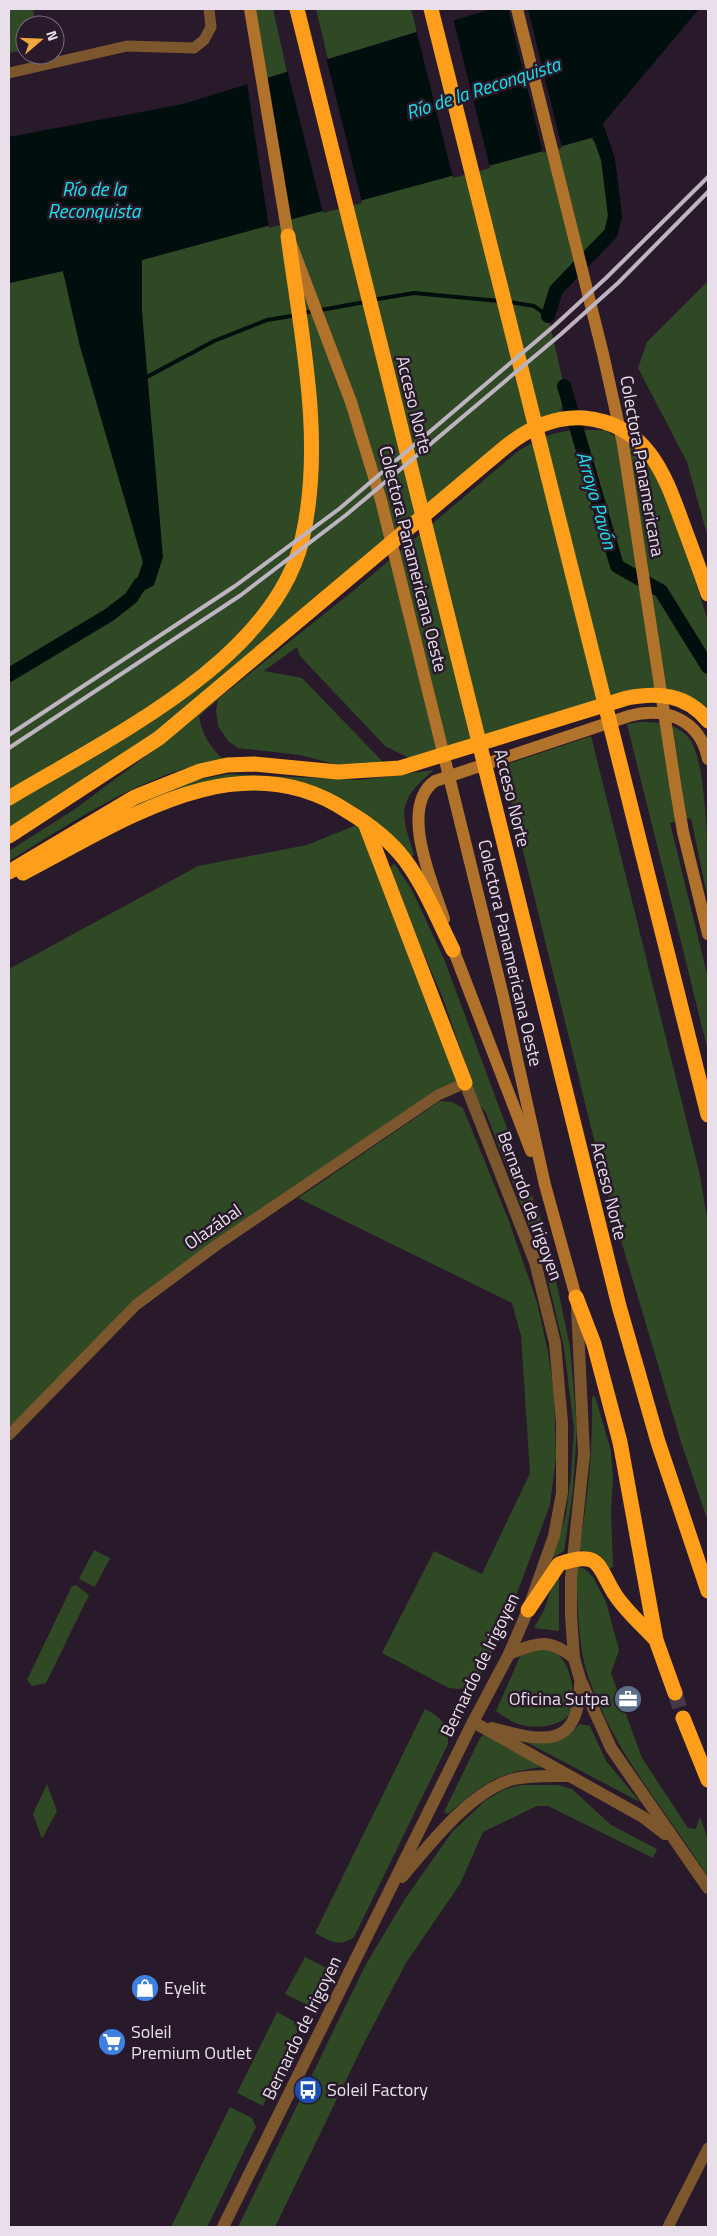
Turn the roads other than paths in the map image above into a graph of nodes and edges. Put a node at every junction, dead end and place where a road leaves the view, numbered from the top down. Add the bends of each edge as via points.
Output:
1 (209, 9) edge
2 (297, 9) edge
3 (431, 9) edge
4 (517, 9) edge
5 (251, 15) edge
6 (9, 72) edge
7 (288, 236) junction
8 (708, 594) edge
9 (708, 721) edge
10 (708, 759) edge
11 (9, 798) edge
12 (364, 822) junction
13 (9, 836) edge
14 (9, 872) edge
15 (9, 881) edge
16 (708, 934) edge
17 (453, 950) junction
18 (465, 1083) junction
19 (708, 1115) edge
20 (545, 1185) junction
21 (576, 1297) junction
22 (9, 1434) edge
23 (572, 1560) junction
24 (708, 1591) edge
25 (528, 1610) junction
26 (656, 1640) junction
27 (509, 1654) junction
28 (574, 1658) junction
29 (580, 1679) junction
30 (675, 1693) tunnel mouth
31 (684, 1718) tunnel mouth
32 (473, 1722) junction
33 (570, 1776) junction
34 (708, 1780) edge
35 (675, 1841) junction
36 (708, 1888) edge
37 (388, 1895) junction
38 (708, 2148) edge
39 (223, 2227) edge
40 (668, 2227) edge

1 - 6 street via 211,28 194,48 127,46
2 - 24 highway, Acceso Norte via 621,1315 658,1442
3 - 19 highway
4 - 16 main road, Colectora Panamericana via 623,444 683,832
5 - 7 main road, Colectora Panamericana Oeste
7 - 11 highway via 307,384 310,439 306,520 289,576 256,625 193,682 151,712
7 - 20 main road, Colectora Panamericana Oeste via 371,463 503,996
8 - 13 highway via 670,489 656,462 640,442 625,431 591,419 560,420 534,428 512,441 159,738
9 - 14 highway via 680,699 650,694 627,698 400,768 338,772 273,765 215,767 135,797
10 - 17 main road via 702,740 685,721 667,714 646,713 430,784 419,804 418,826
12 - 15 highway via 341,806 302,789 256,782 223,785 186,794 146,810
12 - 17 highway via 405,860
12 - 18 highway
17 - 20 main road
18 - 22 street, Olazábal via 438,1095 218,1244 136,1305
18 - 25 street, Bernardo de Irigoyen via 535,1262 555,1343 562,1423 562,1493 554,1536
20 - 21 main road, Colectora Panamericana Oeste
21 - 23 street, Colectora Panamericana Oeste via 584,1454 581,1504
21 - 26 highway via 594,1344 620,1442
23 - 25 highway via 559,1564 550,1574
23 - 26 highway via 587,1558 596,1562 616,1597
23 - 28 street, Colectora Panamericana Oeste
25 - 27 street, Bernardo de Irigoyen
26 - 30 highway
27 - 28 street via 540,1643 560,1646
27 - 32 street, Bernardo de Irigoyen
28 - 29 street, Colectora Panamericana Oeste
29 - 32 street via 577,1716 566,1730 550,1738
29 - 35 street, Colectora Panamericana Oeste via 611,1748
31 - 34 highway
32 - 33 street
32 - 37 street, Bernardo de Irigoyen
33 - 35 street via 643,1817
33 - 37 street via 535,1776 497,1786 445,1826
35 - 36 street, Colectora Panamericana Oeste
37 - 39 street, Bernardo de Irigoyen
38 - 40 street

